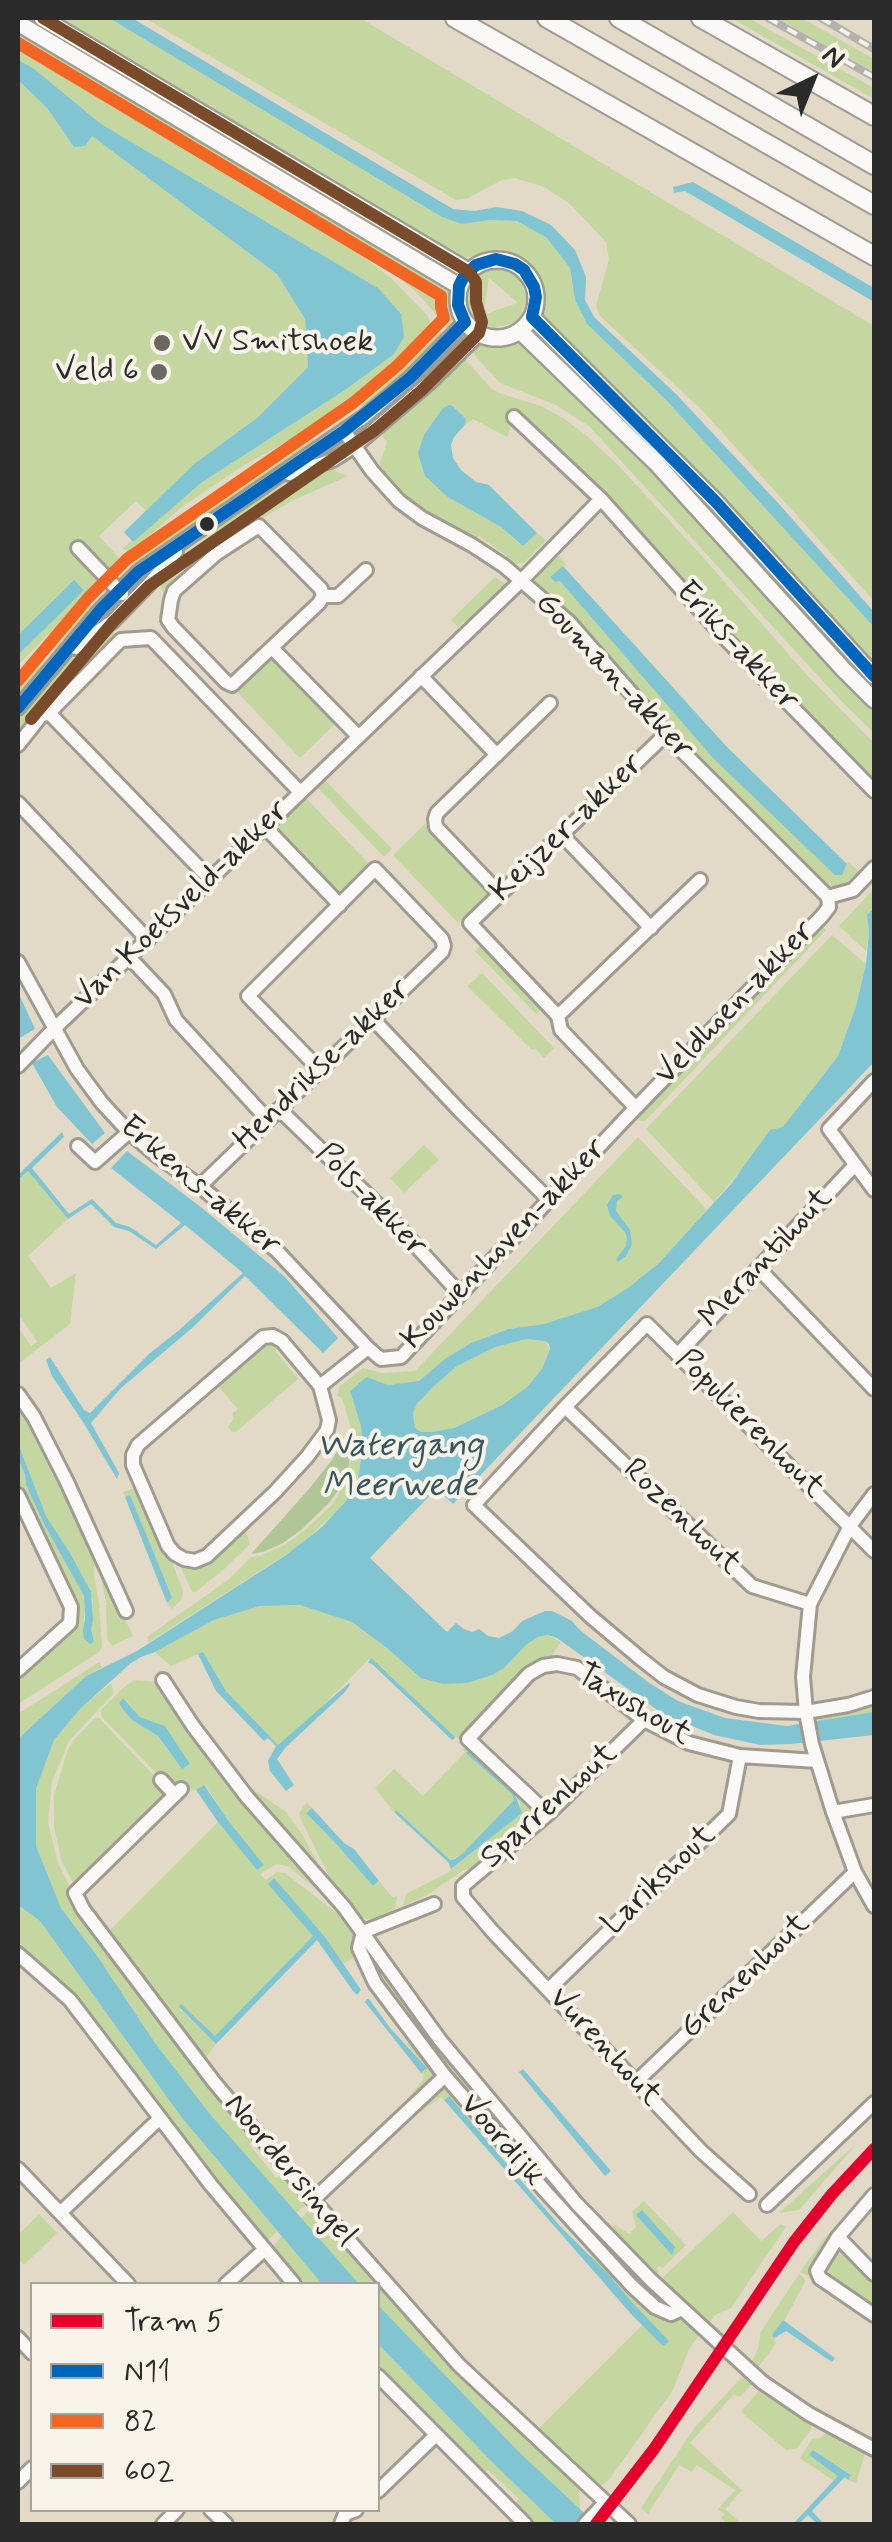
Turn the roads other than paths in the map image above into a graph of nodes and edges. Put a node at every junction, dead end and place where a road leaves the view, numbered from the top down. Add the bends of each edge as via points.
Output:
1 (42, 18) edge
2 (456, 18) edge
3 (546, 18) edge
4 (619, 18) edge
5 (701, 18) edge
6 (18, 23) edge
7 (874, 116) edge
8 (874, 165) edge
9 (874, 205) edge
10 (874, 256) edge
11 (468, 271) junction
12 (459, 286) junction
13 (532, 316) junction
14 (465, 322) junction
15 (520, 331) junction
16 (478, 334) junction
17 (514, 417) dead end
18 (344, 431) junction
19 (354, 446) junction
20 (278, 478) junction
21 (601, 499) junction
22 (184, 542) junction
23 (78, 548) dead end
24 (366, 570) dead end
25 (521, 581) junction
26 (119, 591) junction
27 (323, 596) junction
28 (132, 602) junction
29 (272, 648) junction
30 (62, 658) junction
31 (421, 676) junction
32 (874, 676) edge
33 (874, 700) edge
34 (550, 703) dead end
35 (18, 708) edge
36 (49, 713) junction
37 (666, 734) junction
38 (358, 736) junction
39 (18, 746) edge
40 (497, 755) junction
41 (305, 788) junction
42 (874, 792) edge
43 (18, 804) edge
44 (265, 827) junction
45 (562, 835) junction
46 (874, 868) edge
47 (210, 879) junction
48 (700, 880) dead end
49 (500, 894) junction
50 (828, 897) junction
51 (340, 905) junction
52 (651, 928) junction
53 (148, 940) junction
54 (130, 957) junction
55 (18, 962) edge
56 (558, 1016) junction
57 (372, 1018) junction
58 (54, 1028) junction
59 (18, 1063) edge
60 (319, 1069) junction
61 (874, 1082) edge
62 (279, 1108) junction
63 (636, 1108) junction
64 (268, 1120) junction
65 (129, 1132) junction
66 (78, 1146) dead end
67 (855, 1164) junction
68 (200, 1186) junction
69 (874, 1190) edge
70 (549, 1200) junction
71 (758, 1268) junction
72 (460, 1294) junction
73 (368, 1348) junction
74 (678, 1354) junction
75 (320, 1386) junction
76 (874, 1389) edge
77 (18, 1394) edge
78 (565, 1407) junction
79 (874, 1494) edge
80 (18, 1495) edge
81 (850, 1526) junction
82 (874, 1551) edge
83 (810, 1604) junction
84 (126, 1612) dead end
85 (18, 1670) edge
86 (162, 1680) dead end
87 (874, 1697) edge
88 (807, 1718) junction
89 (644, 1720) junction
90 (740, 1756) junction
91 (817, 1761) junction
92 (161, 1780) dead end
93 (874, 1804) edge
94 (832, 1812) junction
95 (548, 1814) junction
96 (855, 1872) junction
97 (463, 1897) joint
98 (434, 1904) dead end
99 (874, 1906) edge
100 (364, 1932) junction
101 (18, 1954) edge
102 (549, 1990) junction
103 (445, 2076) junction
104 (636, 2082) junction
105 (874, 2103) edge
106 (159, 2119) junction
107 (18, 2169) edge
108 (750, 2194) dead end
109 (874, 2195) edge
110 (313, 2200) junction
111 (767, 2205) dead end
112 (60, 2212) junction
113 (838, 2237) junction
114 (264, 2250) junction
115 (874, 2274) edge
116 (126, 2282) edge
117 (228, 2282) edge
118 (292, 2282) edge
119 (682, 2309) junction
120 (874, 2315) edge
121 (380, 2378) edge
122 (435, 2436) junction
123 (874, 2448) edge
124 (380, 2489) edge
125 (604, 2502) junction
126 (588, 2521) edge
127 (622, 2522) edge
128 (525, 2524) edge

1 - 11 main road
2 - 10 highway
3 - 9 highway
4 - 8 highway
5 - 7 highway
6 - 12 main road
11 - 12 main road
11 - 13 main road via 486,261 516,264 534,287
12 - 14 main road
13 - 15 main road
13 - 32 main road via 715,501
14 - 16 main road
14 - 18 street
15 - 16 main road via 500,338
15 - 33 main road via 656,463
16 - 19 street
17 - 21 street, Eriks-akker
18 - 19 street, Gouman-akker
18 - 20 street
19 - 20 street
19 - 25 street, Gouman-akker via 399,501
20 - 22 street
21 - 25 street
21 - 42 street, Eriks-akker
22 - 26 street
22 - 28 street
23 - 26 street
24 - 27 street via 338,596
25 - 31 street, Van Koetsveld-akker
25 - 37 street, Gouman-akker via 579,632
26 - 28 street
26 - 30 street
27 - 29 street
27 - 29 street via 259,526 174,591 168,620 226,682 232,685
28 - 30 street
29 - 38 street
30 - 35 street
31 - 38 street, Van Koetsveld-akker
31 - 40 street
34 - 40 street
36 - 39 street
36 - 41 street via 121,640 151,638
36 - 47 street
37 - 45 street, Keijzer-akker
37 - 50 street, Gouman-akker
38 - 41 street, Van Koetsveld-akker
40 - 49 street via 435,819
41 - 44 street, Van Koetsveld-akker
43 - 53 street
44 - 47 street, Van Koetsveld-akker
44 - 51 street
45 - 49 street, Keijzer-akker
45 - 52 street
46 - 50 street via 854,890
47 - 53 street, Van Koetsveld-akker
48 - 52 street
49 - 56 street, Keijzer-akker via 470,924
50 - 63 street, Veldhoen-akker via 822,916
51 - 57 street, Hendrikse-akker via 376,870 444,946
51 - 60 street via 248,996
52 - 56 street
53 - 54 street, Van Koetsveld-akker
54 - 58 street, Van Koetsveld-akker
54 - 64 street via 164,994 176,1020
55 - 58 street, Erkens-akker
56 - 63 street via 560,1030
57 - 60 street, Hendrikse-akker
57 - 70 street
58 - 59 street, Van Koetsveld-akker
58 - 65 street, Erkens-akker via 76,1069
60 - 62 street, Hendrikse-akker
61 - 67 street via 829,1129
62 - 64 street, Hendrikse-akker
62 - 72 street, Pols-akker
63 - 70 street, Kouwenhoven-akker
64 - 68 street, Hendrikse-akker
65 - 66 street via 96,1162
65 - 68 street, Erkens-akker
67 - 69 street
67 - 71 street, Merantihout
68 - 73 street, Erkens-akker via 277,1251
70 - 72 street, Kouwenhoven-akker
71 - 74 street, Merantihout
71 - 76 street
72 - 73 street, Kouwenhoven-akker via 401,1357 381,1359
73 - 75 street
74 - 78 street, Populierenhout via 647,1324
74 - 81 street, Populierenhout
75 - 75 street via 282,1341 263,1338 138,1445 133,1465 175,1554 207,1556 307,1457 329,1420
77 - 84 street
78 - 83 street, Rozenhout via 752,1586
78 - 88 street via 474,1505 664,1677 736,1706
79 - 81 street
80 - 85 street via 72,1607 70,1623
81 - 82 street, Populierenhout
81 - 83 street
83 - 88 street via 803,1677
86 - 100 street, Voordijk via 247,1796
87 - 88 street
88 - 91 street
89 - 90 street, Taxushout via 689,1743
89 - 95 street, Sparrenhout
89 - 95 street, Taxushout via 577,1668 556,1664 528,1674 468,1739
90 - 91 street, Taxushout
90 - 102 street, Larikshout via 729,1814
91 - 94 street
92 - 110 street, Noordersingel via 178,1792 75,1893 214,2082
93 - 94 street
94 - 96 street
95 - 97 street, Sparrenhout via 463,1886
96 - 99 street
96 - 104 street, Grenenhout
97 - 102 street, Vurenhout
98 - 100 street
100 - 103 street, Voordijk via 359,1948 375,1983
100 - 119 street, Voordijk via 440,2040 565,2189
101 - 106 street, Noordersingel via 70,2000
102 - 104 street, Vurenhout
103 - 110 street
103 - 119 street, Voordijk via 632,2286 654,2307 671,2314
104 - 108 street, Vurenhout
105 - 111 street
106 - 112 street
106 - 114 street, Noordersingel
107 - 112 street
109 - 113 street
110 - 125 street, Noordersingel via 458,2365
112 - 116 street
113 - 115 street
113 - 120 street via 817,2271 820,2278
114 - 117 street
114 - 118 street, Noordersingel
119 - 123 street, Voordijk via 762,2382
121 - 122 street
122 - 124 street
122 - 128 street
125 - 126 street
125 - 127 street, Noordersingel

